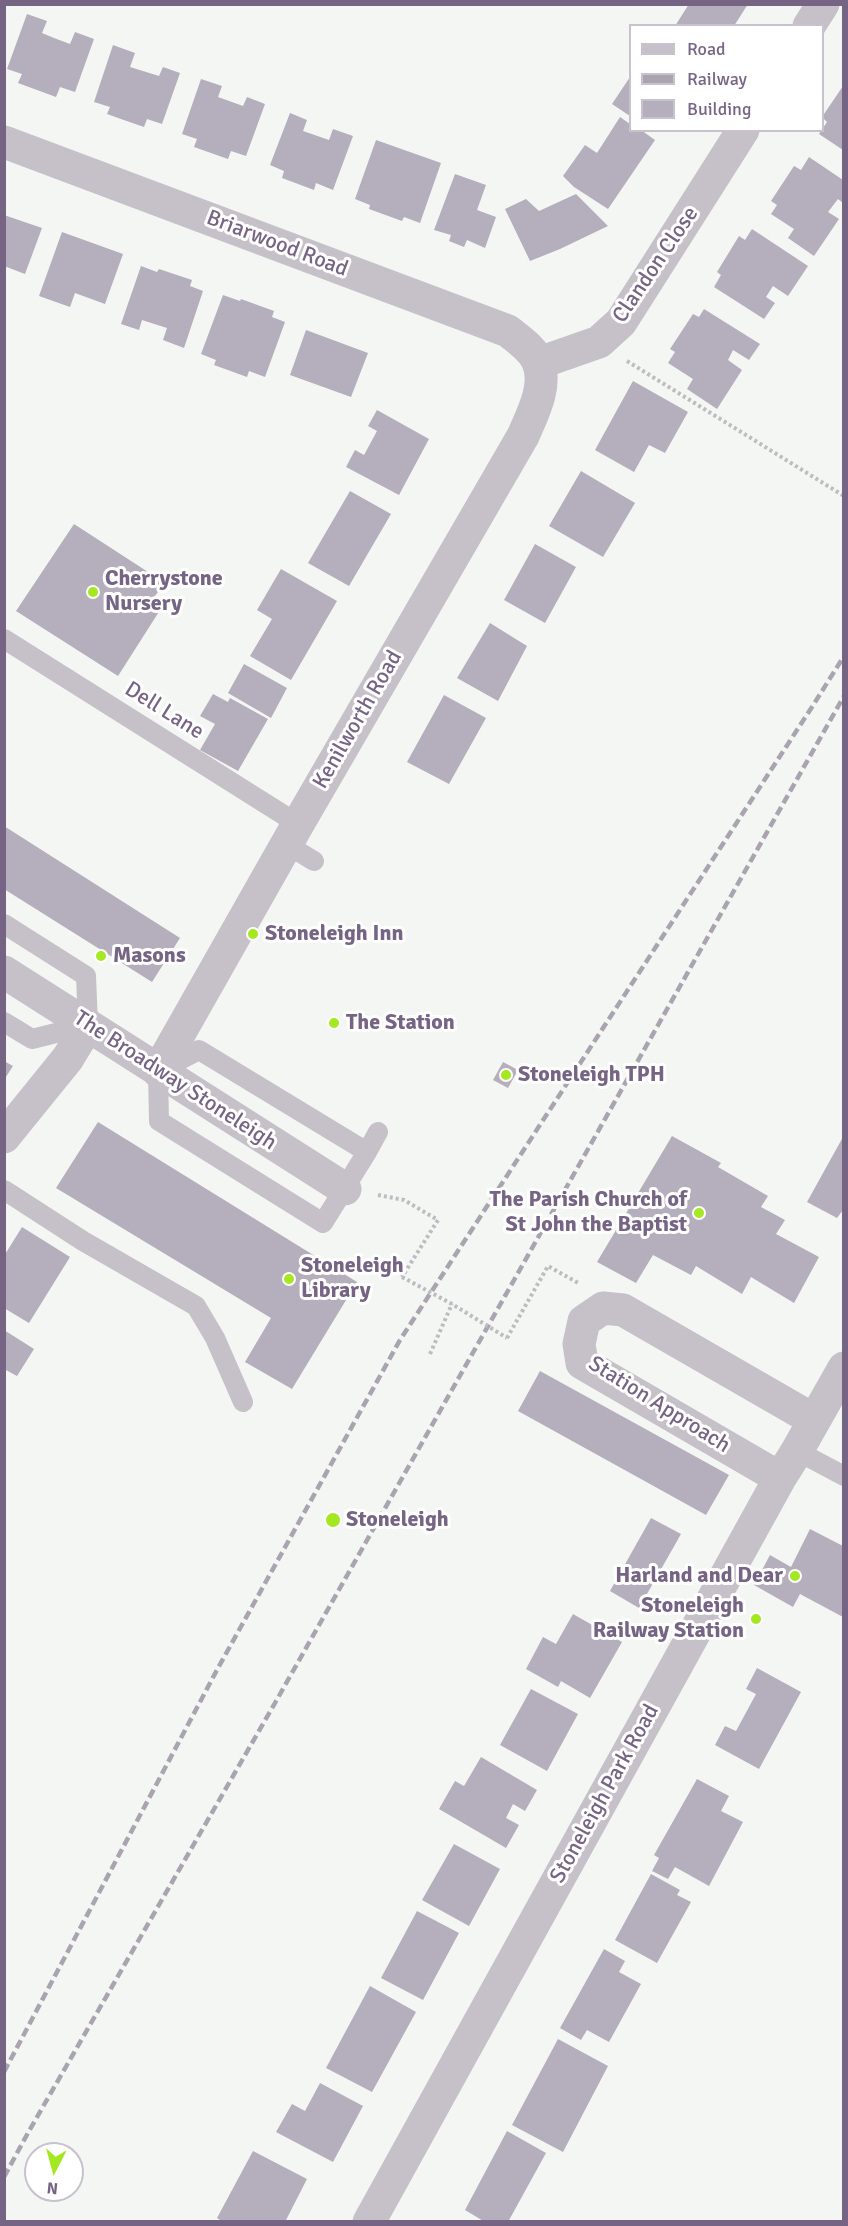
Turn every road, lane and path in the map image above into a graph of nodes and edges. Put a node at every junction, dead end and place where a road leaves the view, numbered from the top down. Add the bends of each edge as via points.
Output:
1 (823, 4) edge
2 (810, 24) edge
3 (742, 132) edge
4 (4, 142) edge
5 (599, 342) junction
6 (539, 363) junction
7 (843, 496) edge
8 (4, 639) edge
9 (292, 834) junction
10 (314, 861) dead end
11 (4, 924) edge
12 (4, 972) edge
13 (4, 1022) edge
14 (88, 1025) junction
15 (158, 1071) junction
16 (378, 1132) dead end
17 (4, 1137) edge
18 (367, 1152) junction
19 (345, 1189) joint
20 (4, 1190) edge
21 (404, 1200) dead end
22 (558, 1271) dead end
23 (452, 1304) junction
24 (430, 1354) dead end
25 (843, 1368) edge
26 (243, 1402) dead end
27 (814, 1420) junction
28 (797, 1451) junction
29 (843, 1476) edge
30 (780, 1478) junction
31 (369, 2222) edge

1 - 2 street
3 - 5 street, Clandon Close via 621,322
4 - 6 street, Briarwood Road via 508,331 528,346
5 - 6 street, Clandon Close
5 - 7 path
6 - 9 street, Kenilworth Road via 536,406 523,436
8 - 9 lane, Dell Lane
9 - 10 lane, Dell Lane
9 - 15 street, Kenilworth Road
11 - 14 lane via 86,976
12 - 14 street, The Broadway Stoneleigh
13 - 14 lane via 32,1039
14 - 15 street, The Broadway Stoneleigh
14 - 17 street via 68,1058
15 - 18 lane via 199,1050
15 - 19 street, The Broadway Stoneleigh
16 - 18 lane
18 - 19 lane
20 - 26 lane via 196,1306
21 - 23 path, bridge via 438,1220 402,1278
22 - 23 path, bridge via 548,1266 507,1338
23 - 24 path
25 - 27 street, Stoneleigh Park Road
27 - 28 street, Stoneleigh Park Road
27 - 30 street, Station Approach via 623,1310 603,1308 584,1321 579,1344 582,1363
28 - 29 lane
28 - 30 street, Stoneleigh Park Road
30 - 31 street, Stoneleigh Park Road

